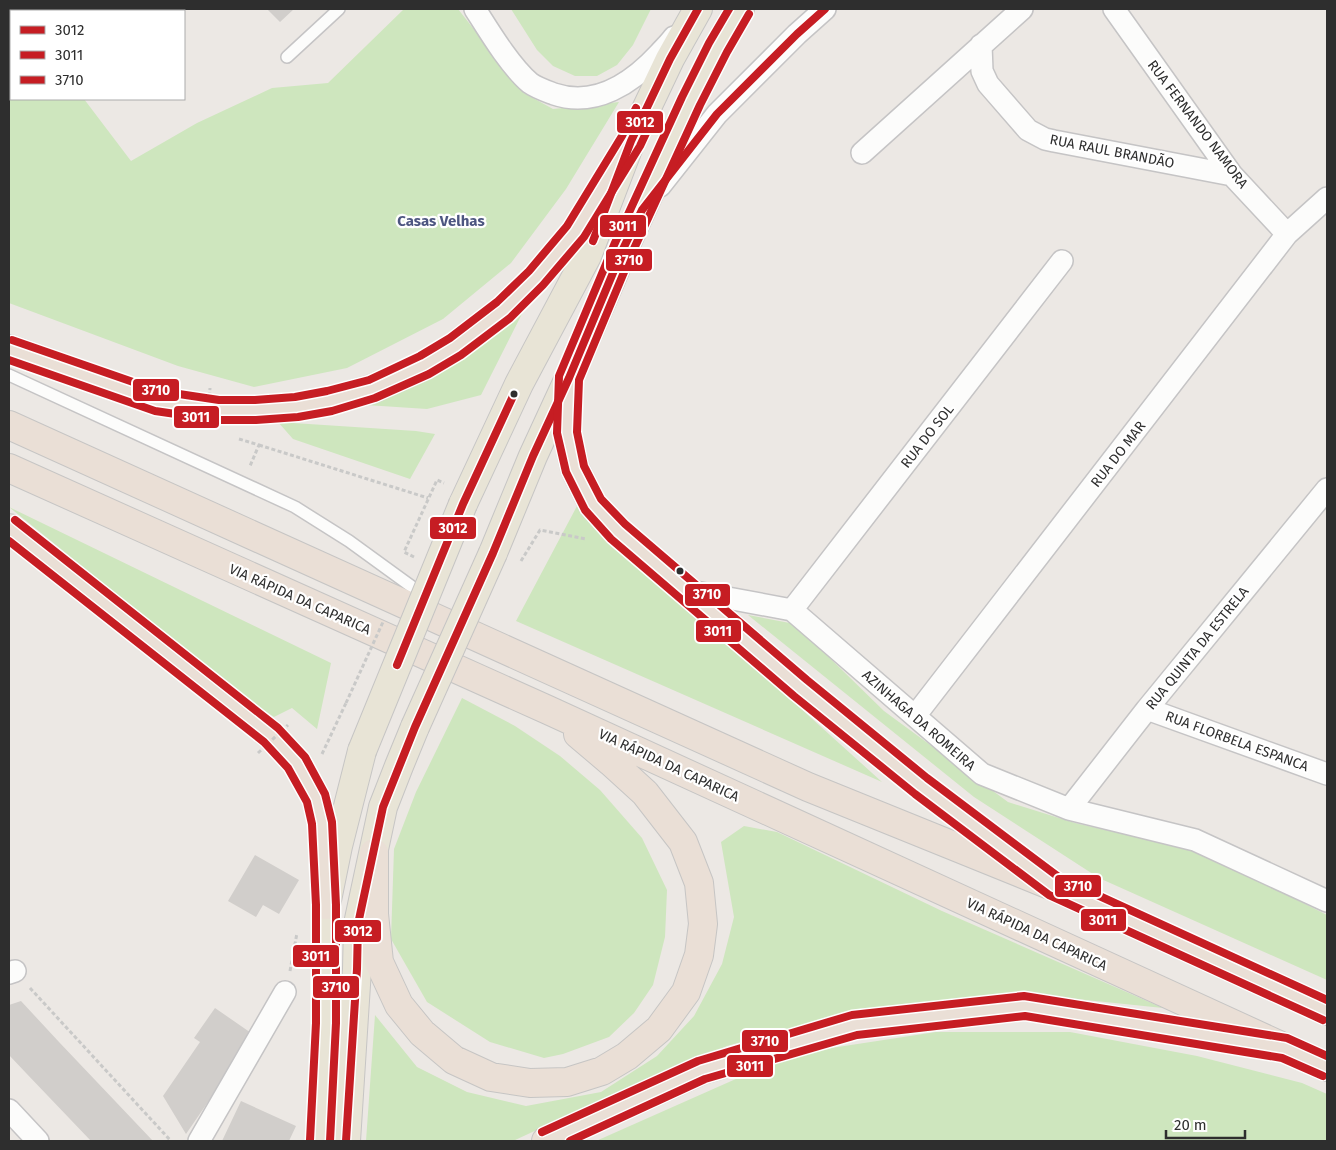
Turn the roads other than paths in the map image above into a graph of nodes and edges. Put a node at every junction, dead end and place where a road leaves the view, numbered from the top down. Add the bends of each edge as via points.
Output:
1 (339, 9) edge
2 (475, 9) edge
3 (693, 9) edge
4 (698, 9) edge
5 (740, 9) edge
6 (825, 9) edge
7 (1022, 9) edge
8 (1114, 9) edge
9 (981, 45) junction
10 (287, 56) dead end
11 (632, 141) junction
12 (862, 153) dead end
13 (1232, 175) junction
14 (1327, 198) edge
15 (642, 210) junction
16 (1287, 234) junction
17 (1062, 261) dead end
18 (9, 349) edge
19 (9, 375) edge
20 (569, 378) junction
21 (9, 426) edge
22 (9, 468) edge
23 (1327, 489) edge
24 (9, 528) edge
25 (690, 591) junction
26 (792, 610) junction
27 (493, 644) junction
28 (1147, 708) junction
29 (548, 710) junction
30 (915, 716) junction
31 (1327, 774) edge
32 (1069, 809) junction
33 (374, 853) junction
34 (1055, 887) junction
35 (1327, 901) edge
36 (326, 905) junction
37 (285, 992) road end
38 (1327, 1011) edge
39 (1285, 1048) junction
40 (1327, 1067) edge
41 (9, 1110) edge
42 (38, 1141) edge
43 (199, 1141) edge
44 (320, 1141) edge
45 (346, 1141) edge
46 (546, 1141) edge

1 - 10 lane
2 - 3 street via 514,66 530,83 566,98 584,98 614,90 634,77 671,41
4 - 11 main road via 670,59
5 - 15 main road via 691,101
6 - 15 street via 717,114
7 - 9 street
8 - 13 street, RUA FERNANDO NAMORA
9 - 12 street
9 - 13 street, RUA RAUL BRANDÃO via 982,70 988,84 1028,130 1054,141
11 - 18 highway via 575,232 504,310 425,365 372,389 296,407 218,410 157,401
11 - 36 main road, bridge via 587,256 519,384 463,504 362,751
13 - 16 street, RUA FERNANDO NAMORA
14 - 16 street, RUA DO MAR
15 - 20 main road
16 - 30 street, RUA DO MAR
17 - 26 street, RUA DO SOL
19 - 27 lane via 295,507 349,541
20 - 25 highway via 567,433 575,469 593,505 618,531
20 - 33 main road, bridge via 415,727 384,807
21 - 27 highway
22 - 29 highway, VIA RÁPIDA DA CAPARICA
23 - 28 street, RUA QUINTA DA ESTRELA
24 - 36 highway via 271,735 296,762 316,798 322,823
25 - 26 street
25 - 34 highway via 801,688 922,786
26 - 30 street, AZINHAGA DA ROMEIRA
27 - 34 highway via 808,787
28 - 31 street, RUA FLORBELA ESPANCA
28 - 32 street, RUA QUINTA DA ESTRELA
29 - 33 highway via 645,793 683,842 699,883 702,924 699,955 686,992 659,1029 628,1056 602,1071 567,1082 530,1084 491,1077 454,1060 422,1034 399,1005 379,962 374,914
29 - 39 highway, VIA RÁPIDA DA CAPARICA
30 - 32 street, AZINHAGA DA ROMEIRA via 982,774
32 - 35 street, AZINHAGA DA ROMEIRA via 1195,840
33 - 45 main road via 358,924
34 - 38 highway
36 - 44 main road via 326,1023
37 - 43 street
39 - 40 highway, VIA RÁPIDA DA CAPARICA
39 - 46 highway via 1025,1006 854,1025 702,1070
41 - 42 street

